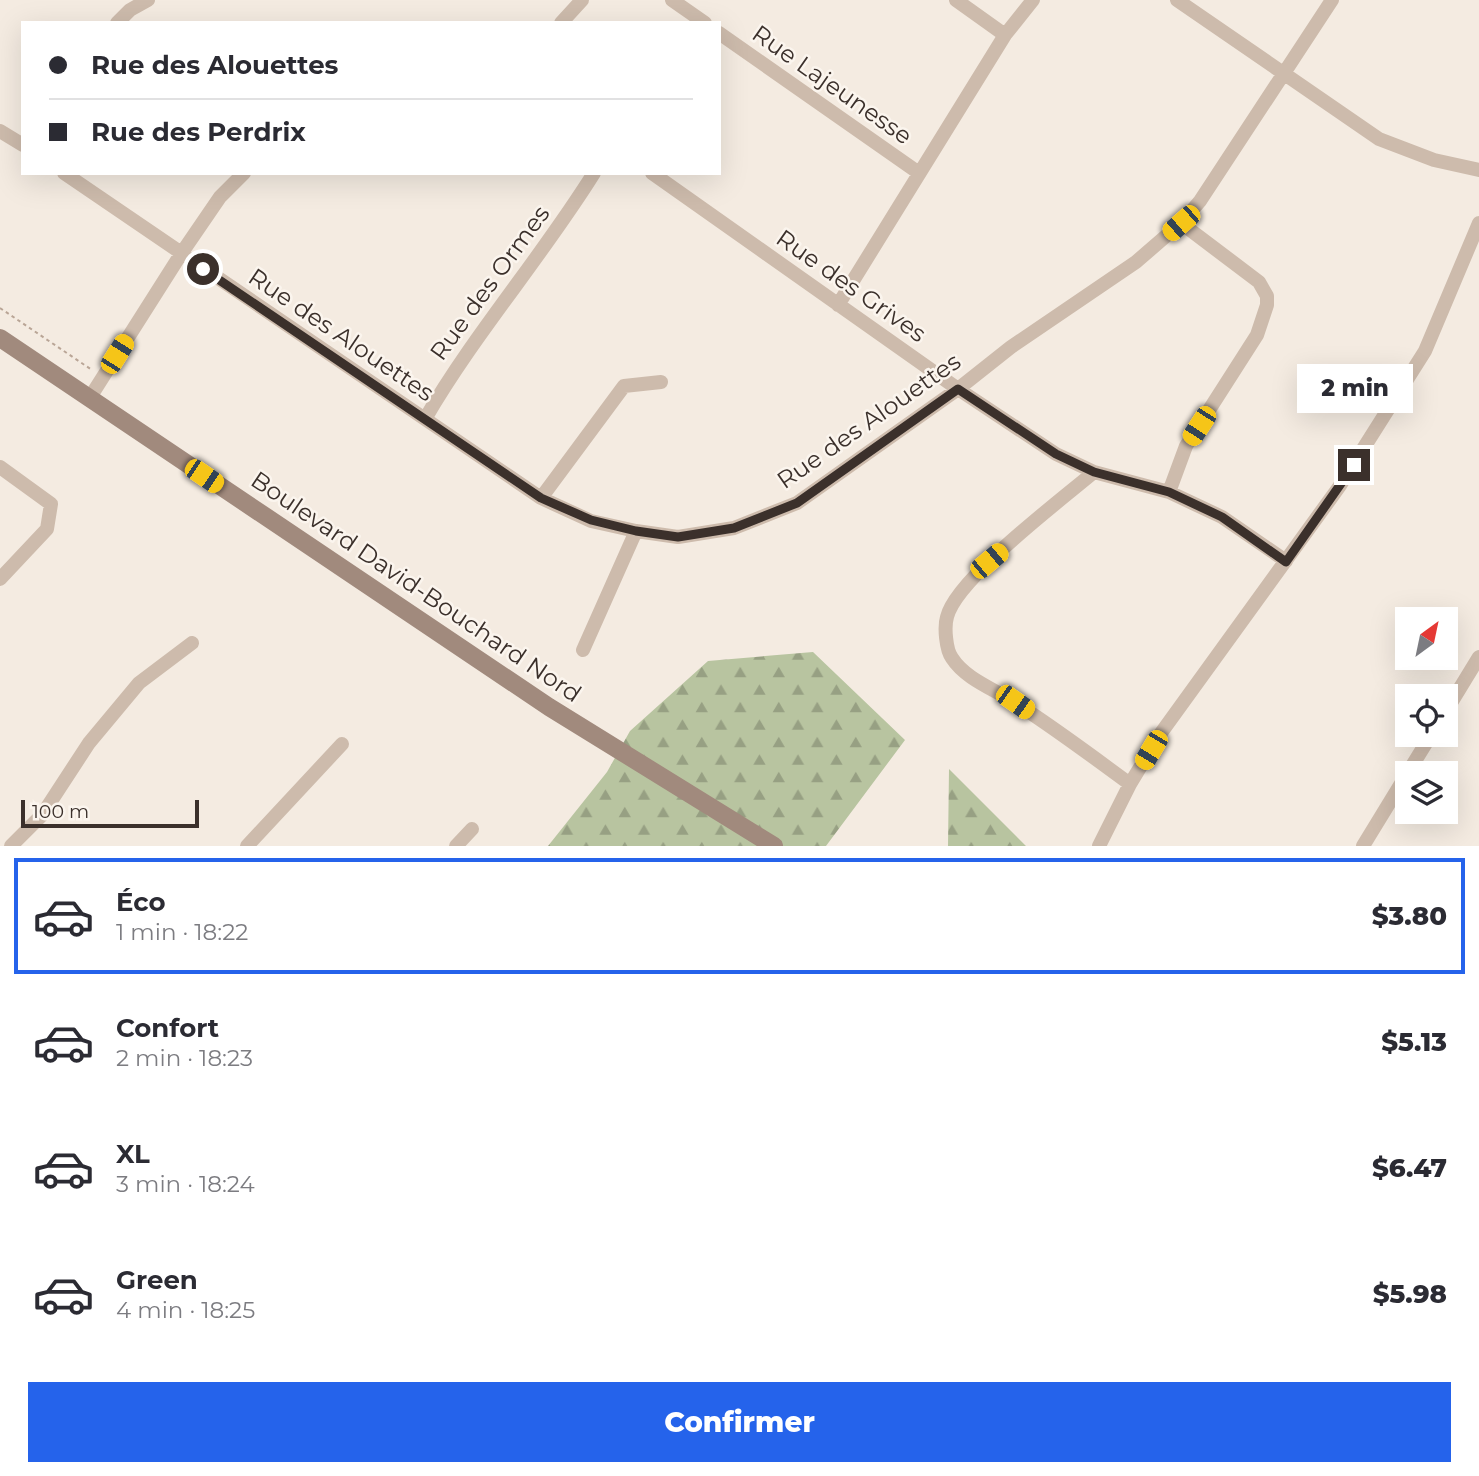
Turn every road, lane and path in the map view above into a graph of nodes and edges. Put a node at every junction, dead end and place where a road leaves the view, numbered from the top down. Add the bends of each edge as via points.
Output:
1 (148, 0) edge
2 (582, 0) edge
3 (672, 0) edge
4 (956, 0) edge
5 (1033, 0) edge
6 (1177, 0) edge
7 (1332, 0) edge
8 (119, 21) edge
9 (563, 21) edge
10 (702, 21) edge
11 (721, 34) edge
12 (1005, 35) junction
13 (1283, 75) junction
14 (0, 131) edge
15 (21, 144) edge
16 (1479, 170) edge
17 (919, 173) junction
18 (67, 175) edge
19 (242, 175) edge
20 (593, 175) edge
21 (655, 175) edge
22 (1181, 223) junction
23 (1479, 223) edge
24 (181, 254) junction
25 (838, 304) junction
26 (0, 308) edge
27 (0, 338) edge
28 (103, 377) junction
29 (661, 382) dead end
30 (958, 389) junction
31 (89, 399) junction
32 (425, 419) junction
33 (0, 467) edge
34 (1094, 472) junction
35 (1169, 492) junction
36 (541, 498) junction
37 (636, 531) junction
38 (1286, 562) junction
39 (0, 579) edge
40 (191, 643) dead end
41 (583, 650) dead end
42 (1479, 657) edge
43 (1458, 691) edge
44 (342, 744) dead end
45 (1130, 784) junction
46 (1395, 794) edge
47 (472, 829) dead end
48 (0, 839) edge
49 (10, 846) edge
50 (247, 846) edge
51 (456, 846) edge
52 (774, 846) edge
53 (1099, 846) edge
54 (1363, 846) edge

1 - 8 street
2 - 9 street
3 - 10 street
4 - 12 street
5 - 12 street
6 - 13 street
7 - 13 street, Rue des Alouettes
11 - 17 street, Rue Lajeunesse
12 - 17 street
13 - 16 street via 1378,139 1434,160
13 - 22 street, Rue des Alouettes
14 - 15 street
17 - 25 street
18 - 24 street, Rue des Alouettes
19 - 24 street via 220,197
20 - 32 street, Rue des Ormes
21 - 25 street, Rue des Grives
22 - 30 street, Rue des Alouettes via 1136,262
22 - 35 street via 1259,282 1267,305 1257,335 1186,446
23 - 38 street via 1425,351
24 - 28 street
24 - 32 street, Rue des Alouettes
25 - 30 street, Rue des Grives
26 - 28 path
27 - 31 street, Boulevard David-Bouchard Nord
28 - 31 street
29 - 36 street via 624,386
30 - 34 street, Rue des Grives via 1056,454
30 - 37 street, Rue des Alouettes via 797,503 734,528 678,537
31 - 52 street, Boulevard David-Bouchard Nord via 549,707
32 - 36 street, Rue des Alouettes
33 - 39 street via 51,504 47,529
34 - 35 street, Rue des Grives
34 - 45 street via 989,561 954,601 946,630 951,657 971,676
35 - 38 street, Rue des Grives via 1222,517
36 - 37 street, Rue des Alouettes via 591,520
37 - 41 street
38 - 45 street via 1161,733
40 - 49 street via 139,683 89,743 42,815
42 - 43 street
44 - 50 street
45 - 53 street
46 - 54 street
47 - 51 street
48 - 49 street

